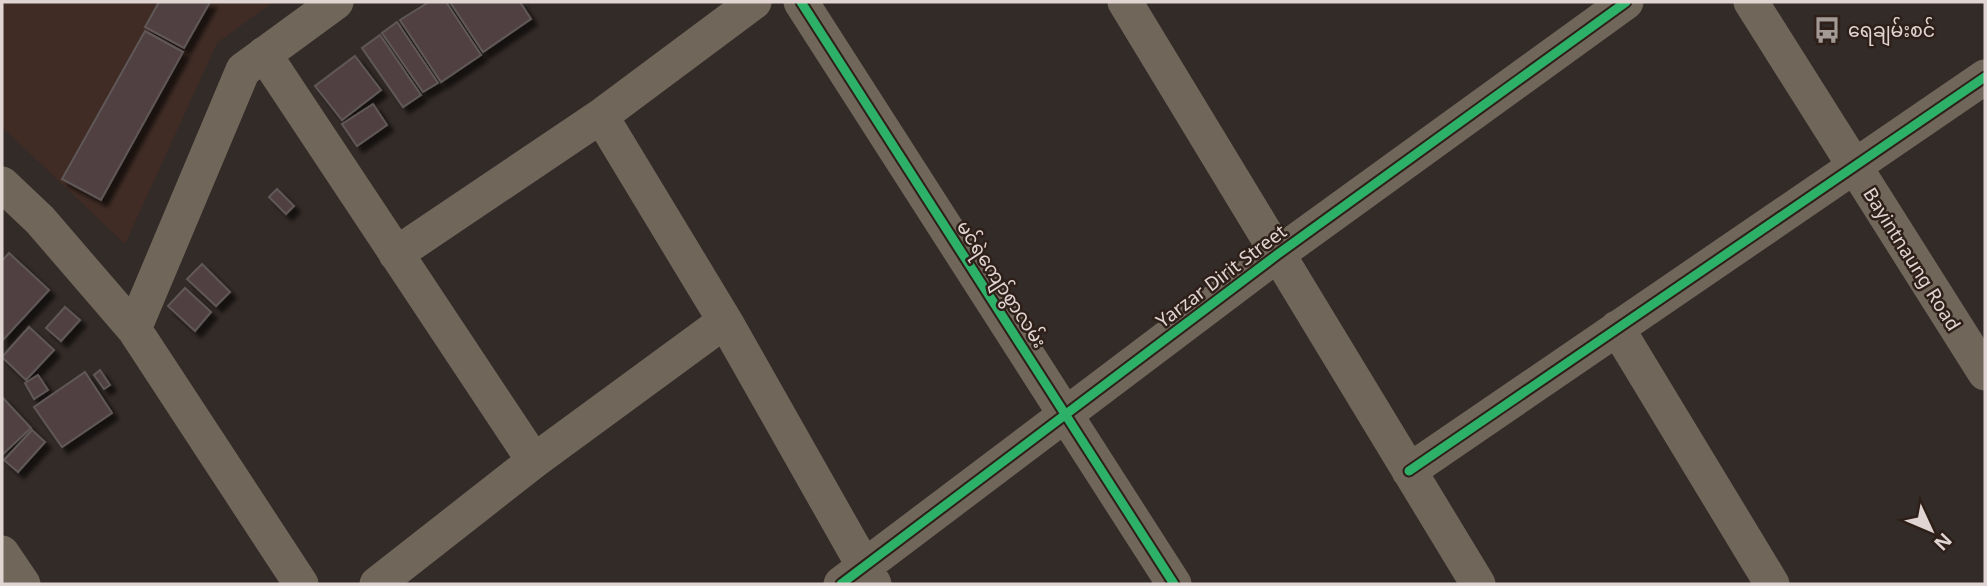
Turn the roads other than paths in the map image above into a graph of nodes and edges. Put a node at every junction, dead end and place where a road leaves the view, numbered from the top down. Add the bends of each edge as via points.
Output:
1 (336, 2) edge
2 (754, 2) edge
3 (801, 2) edge
4 (1626, 2) edge
5 (1751, 2) edge
6 (1132, 4) edge
7 (264, 54) junction
8 (1985, 77) edge
9 (601, 116) junction
10 (1854, 167) junction
11 (2, 184) edge
12 (396, 254) junction
13 (1278, 254) junction
14 (725, 321) junction
15 (1617, 328) junction
16 (134, 329) junction
17 (1985, 373) edge
18 (1066, 415) junction
19 (534, 461) junction
20 (1409, 471) junction
21 (2, 553) edge
22 (859, 579) edge
23 (23, 584) edge
24 (301, 584) edge
25 (377, 584) edge
26 (1174, 584) edge
27 (1478, 584) edge
28 (1772, 584) edge

1 - 7 street
2 - 9 street
3 - 18 street, မင်ရဲကျော်စွာလမ်း
4 - 13 street, Yarzar Dirit Street
5 - 10 street, Bayintnaung Road
6 - 13 street
7 - 12 street
7 - 16 street via 243,70
8 - 10 street
9 - 12 street
9 - 14 street
10 - 15 street
10 - 17 street, Bayintnaung Road
11 - 16 street via 40,220
12 - 19 street
13 - 18 street, Yarzar Dirit Street
13 - 20 street
14 - 19 street
14 - 22 street
15 - 20 street
15 - 28 street
16 - 24 street
18 - 22 street, Yarzar Dirit Street
18 - 26 street, မင်ရဲကျော်စွာလမ်း
19 - 25 street
20 - 27 street
21 - 23 street

